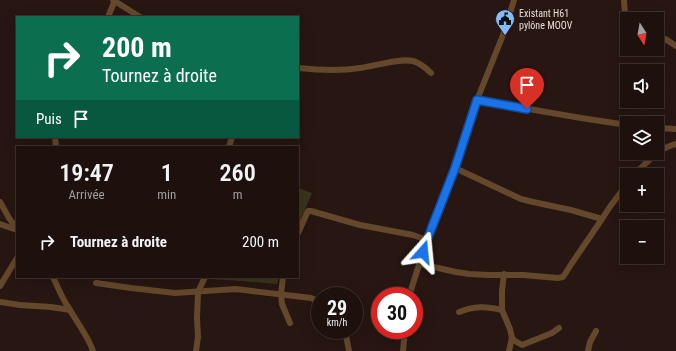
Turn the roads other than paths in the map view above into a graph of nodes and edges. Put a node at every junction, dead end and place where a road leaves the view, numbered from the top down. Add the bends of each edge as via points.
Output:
1 (114, 0) edge
2 (514, 0) edge
3 (624, 0) edge
4 (625, 12) edge
5 (108, 16) edge
6 (138, 16) edge
7 (664, 38) edge
8 (676, 46) edge
9 (299, 68) edge
10 (431, 73) dead end
11 (477, 100) junction
12 (620, 124) edge
13 (664, 128) edge
14 (676, 129) edge
15 (676, 144) edge
16 (455, 168) junction
17 (642, 168) edge
18 (620, 193) edge
19 (0, 202) edge
20 (602, 219) junction
21 (0, 224) edge
22 (16, 228) edge
23 (16, 229) edge
24 (299, 231) edge
25 (427, 240) junction
26 (16, 260) edge
27 (420, 264) junction
28 (504, 274) junction
29 (53, 278) edge
30 (205, 278) edge
31 (283, 278) edge
32 (96, 283) dead end
33 (0, 286) edge
34 (412, 287) edge
35 (198, 292) junction
36 (282, 294) junction
37 (311, 298) edge
38 (0, 302) edge
39 (70, 310) junction
40 (502, 310) junction
41 (459, 312) dead end
42 (290, 323) dead end
43 (559, 328) dead end
44 (596, 331) dead end
45 (512, 338) junction
46 (347, 339) edge
47 (404, 339) edge
48 (93, 351) edge
49 (196, 351) edge
50 (349, 351) edge
51 (403, 351) edge
52 (509, 351) edge
53 (588, 351) edge

1 - 5 street
1 - 6 street
2 - 11 street via 503,36
3 - 4 street
7 - 8 street
9 - 10 street via 361,68 412,61
11 - 12 street
11 - 16 street
13 - 14 street
15 - 17 street via 659,152
16 - 20 street via 521,198
16 - 25 street
18 - 20 street
19 - 22 street
20 - 28 street via 563,277
21 - 23 street
24 - 25 street via 308,211 311,211
25 - 27 street
26 - 33 street
27 - 28 street via 478,275
27 - 34 street
28 - 40 street
29 - 39 street
30 - 35 street
31 - 36 street
32 - 35 street via 175,293
35 - 36 street via 236,289
35 - 49 street
36 - 37 street
36 - 42 street via 282,304
38 - 39 street
39 - 48 street
40 - 41 street via 478,307
40 - 45 street
43 - 45 street via 522,345
44 - 53 street
45 - 52 street
46 - 50 street
47 - 51 street

